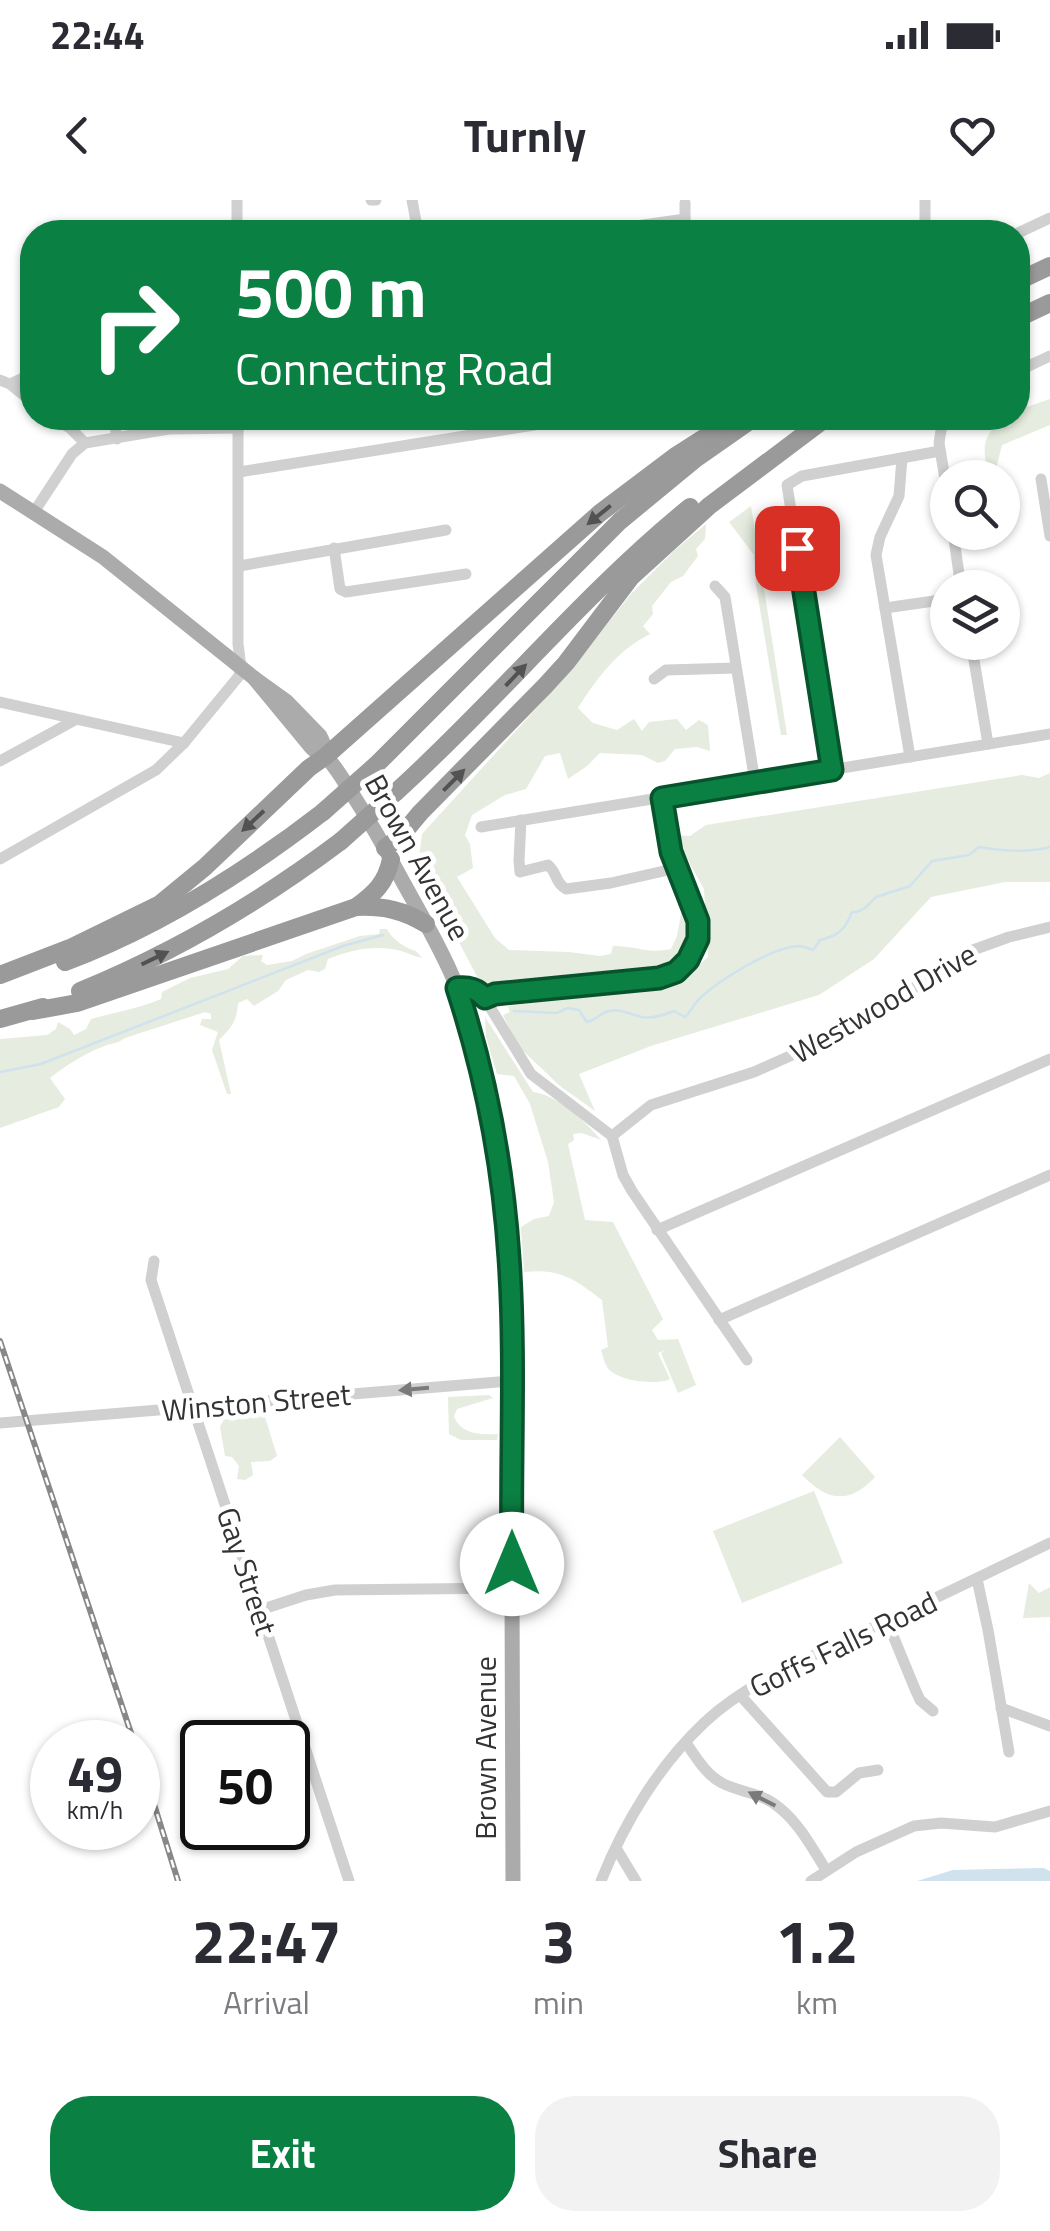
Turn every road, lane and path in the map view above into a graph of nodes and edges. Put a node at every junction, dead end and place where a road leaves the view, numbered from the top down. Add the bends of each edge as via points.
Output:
1 (685, 203) dead end
2 (685, 220) edge
3 (72, 430) edge
4 (116, 430) edge
5 (162, 430) edge
6 (239, 430) edge
7 (472, 430) edge
8 (503, 430) edge
9 (715, 430) edge
10 (737, 430) edge
11 (798, 430) edge
12 (810, 430) edge
13 (940, 430) edge
14 (472, 435) junction
15 (117, 438) junction
16 (85, 443) junction
17 (940, 452) junction
18 (902, 458) junction
19 (941, 460) edge
20 (239, 472) junction
21 (1041, 479) dead end
22 (0, 490) edge
23 (34, 512) junction
24 (446, 530) dead end
25 (1050, 536) edge
26 (334, 548) junction
27 (239, 566) junction
28 (466, 574) dead end
29 (715, 586) dead end
30 (930, 602) edge
31 (885, 608) junction
32 (973, 660) edge
33 (736, 668) junction
34 (248, 673) junction
35 (654, 679) dead end
36 (0, 702) edge
37 (75, 720) junction
38 (1050, 734) edge
39 (184, 743) junction
40 (988, 744) junction
41 (326, 756) junction
42 (910, 757) junction
43 (0, 761) edge
44 (832, 770) junction
45 (755, 782) junction
46 (662, 798) junction
47 (521, 820) junction
48 (480, 827) dead end
49 (388, 853) junction
50 (0, 859) edge
51 (677, 868) junction
52 (356, 907) junction
53 (426, 924) junction
54 (1050, 928) edge
55 (0, 975) edge
56 (0, 984) edge
57 (457, 988) junction
58 (485, 998) junction
59 (33, 1011) junction
60 (0, 1019) edge
61 (1050, 1059) edge
62 (612, 1136) junction
63 (1050, 1175) edge
64 (657, 1230) junction
65 (154, 1261) dead end
66 (720, 1320) junction
67 (748, 1360) dead end
68 (511, 1381) junction
69 (191, 1407) junction
70 (0, 1423) edge
71 (1050, 1543) edge
72 (977, 1579) junction
73 (512, 1588) junction
74 (260, 1610) junction
75 (886, 1622) junction
76 (740, 1695) junction
77 (1001, 1708) junction
78 (933, 1711) dead end
79 (1050, 1726) edge
80 (686, 1743) junction
81 (1009, 1752) dead end
82 (878, 1770) dead end
83 (1050, 1812) edge
84 (616, 1848) junction
85 (826, 1870) junction
86 (349, 1881) edge
87 (512, 1881) edge
88 (601, 1881) edge
89 (636, 1881) edge
90 (811, 1881) edge

1 - 2 street
3 - 16 street
4 - 15 street
5 - 15 street
6 - 20 street
7 - 14 street
8 - 14 street
9 -> 41 highway via 600,513
10 - 56 highway, bridge via 620,521 376,766 254,864 143,928
59 -> 11 highway, bridge via 212,928 341,841 440,753 660,532
49 -> 12 highway via 566,663 631,577 709,506
13 - 17 street
14 - 20 street
15 - 16 street
16 - 23 street
17 - 18 street
17 - 19 street
18 - 31 street via 896,504 877,546
18 - 44 street via 798,477 787,486
20 - 27 street
21 - 25 street
22 - 23 main road, Brown Avenue
23 - 34 main road, Brown Avenue via 103,557
24 - 26 street
26 - 27 street
26 - 28 street via 346,592
27 - 34 street via 238,644
29 - 33 street via 724,596
30 - 31 street
31 - 42 street
32 - 40 street
33 - 35 street via 666,670
33 - 45 street
34 - 39 street
34 - 41 main road, Brown Avenue via 309,724
36 - 37 street
37 - 39 street
37 - 43 street
38 - 40 street
39 - 50 street via 156,770
40 - 42 street
41 - 49 main road, Brown Avenue
41 -> 55 highway via 160,904
42 - 44 street
44 - 45 street
45 - 46 street
46 - 47 street
46 - 51 street
47 - 48 street
47 - 51 street via 520,872 548,865 566,889
49 - 52 highway via 388,874
49 - 53 main road, Brown Avenue
51 - 58 street via 699,930 676,972
52 - 53 highway via 389,907
52 - 59 highway via 77,1004
53 - 57 main road, Brown Avenue
54 - 62 street, Westwood Drive via 973,950 830,1038 754,1072 652,1105
57 - 58 street
57 - 68 main road, Brown Avenue via 500,1168 510,1261
58 - 62 street via 530,1074
59 - 60 highway
61 - 64 street
62 - 64 street via 624,1175
63 - 66 street
64 - 66 street
65 - 69 street, Gay Street via 151,1280
66 - 67 street
68 -> 69 street, Winston Street
68 - 73 main road, Brown Avenue
69 - 70 street, Winston Street
69 - 74 street, Gay Street
71 - 72 street, Goffs Falls Road
72 - 75 street, Goffs Falls Road
72 - 77 street
73 - 74 street via 335,1590
73 - 87 main road, Brown Avenue
74 - 86 street, Gay Street
75 - 76 street, Goffs Falls Road
75 - 78 street via 920,1700
76 - 80 street, Goffs Falls Road
76 - 82 street via 828,1792
77 - 79 street
77 - 81 street
80 - 84 street, Goffs Falls Road
85 -> 80 street via 782,1810 716,1780
83 - 85 street via 995,1827 914,1826
84 - 88 street, Goffs Falls Road
84 - 89 street
85 - 90 street

